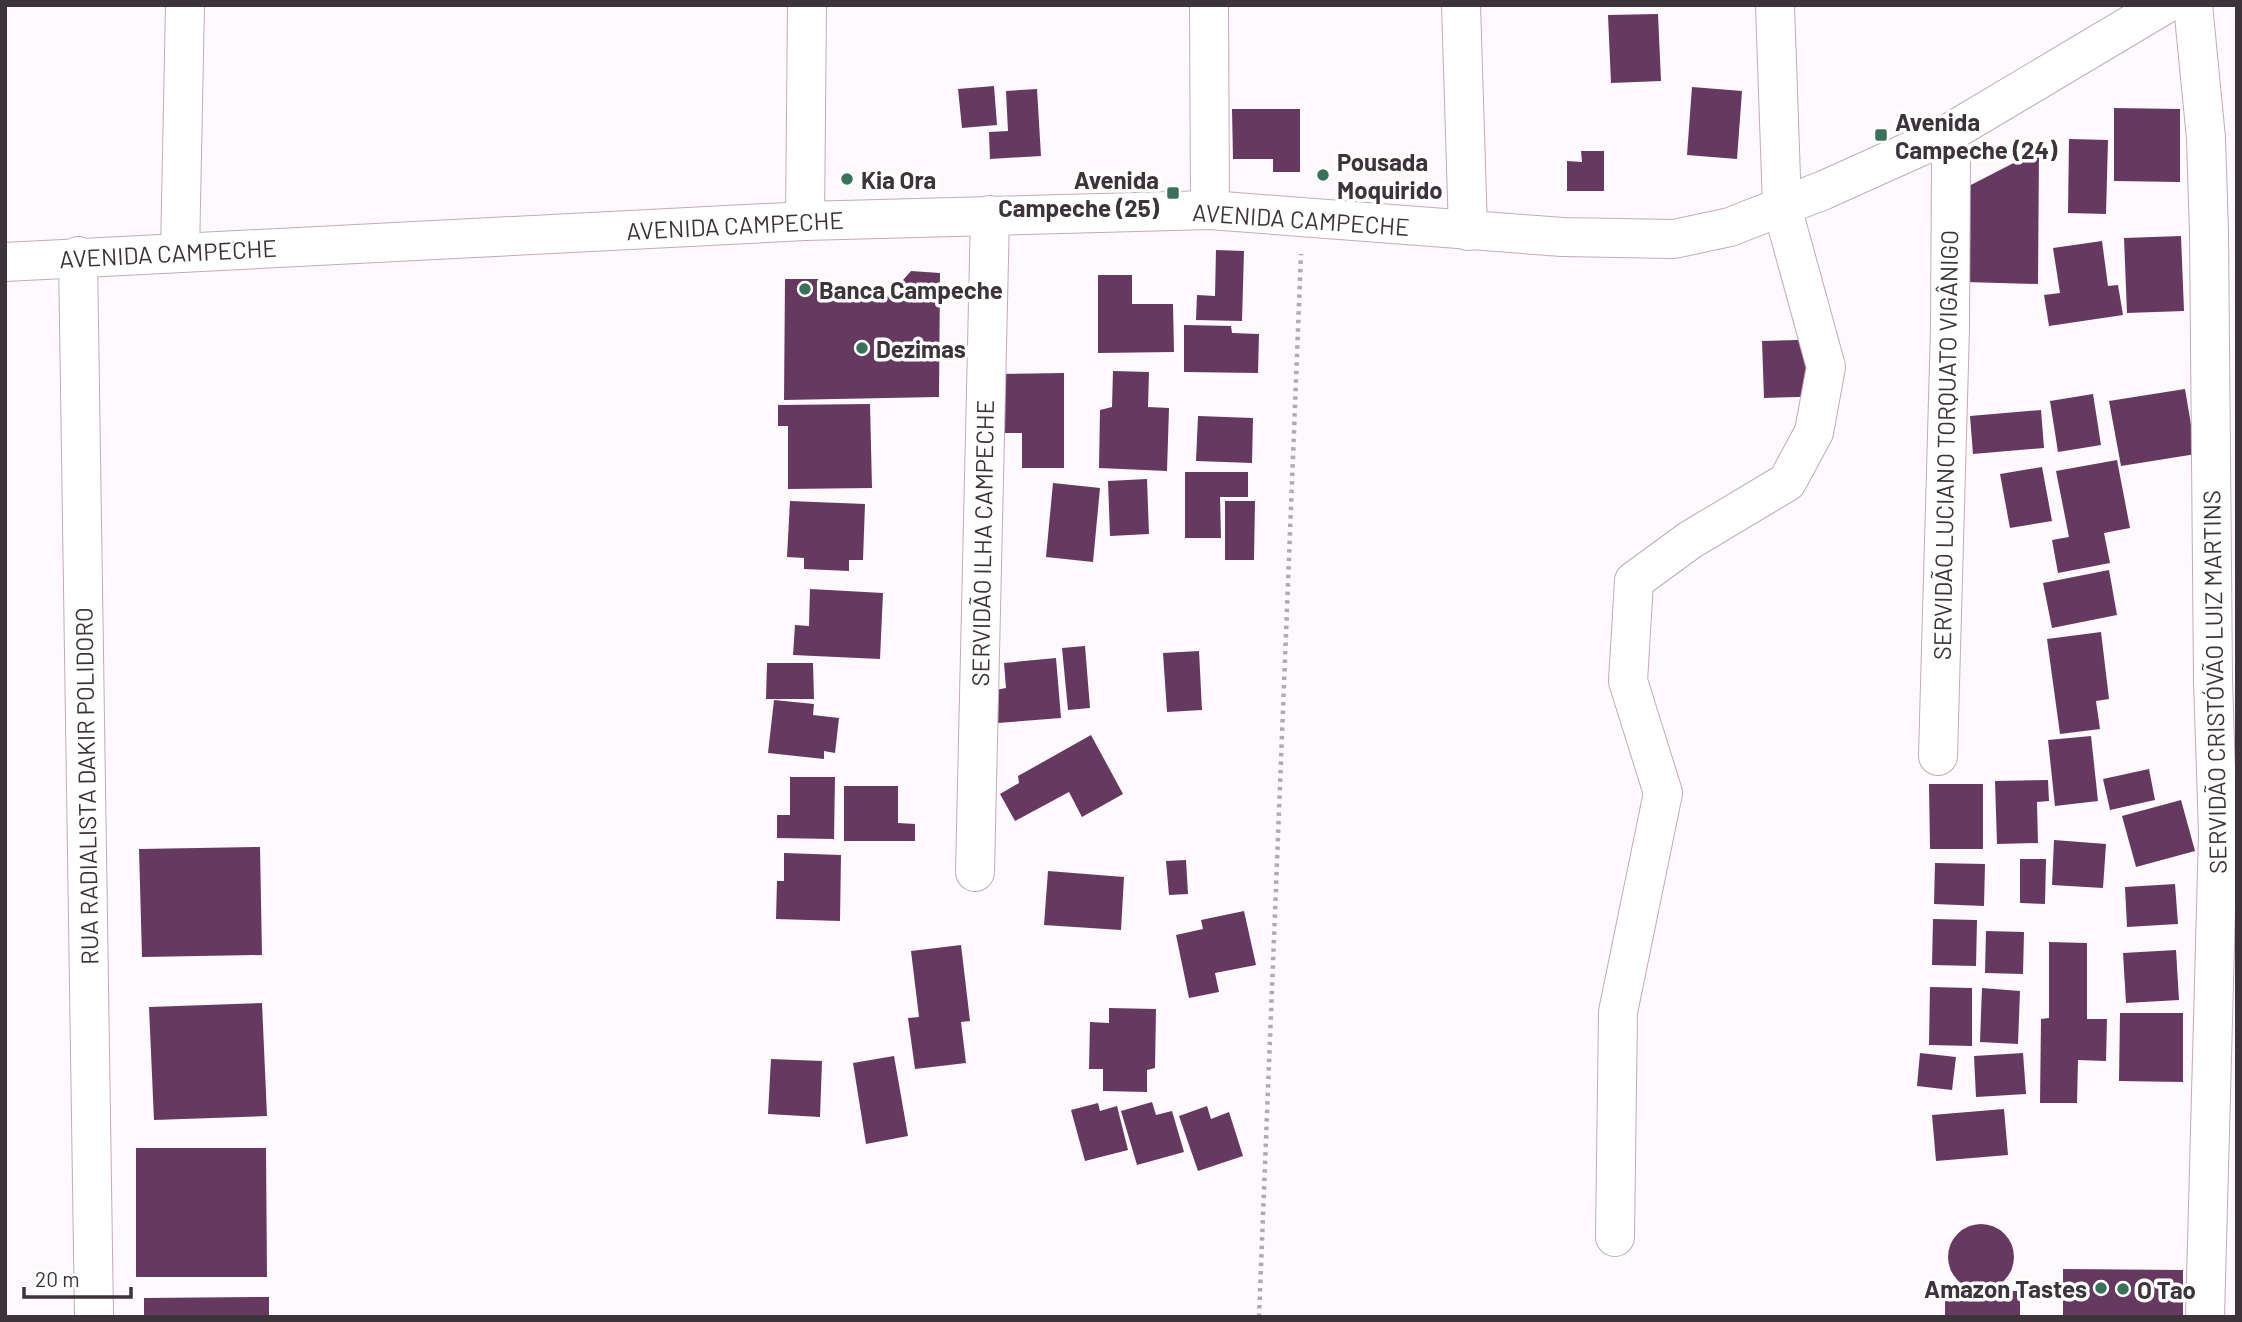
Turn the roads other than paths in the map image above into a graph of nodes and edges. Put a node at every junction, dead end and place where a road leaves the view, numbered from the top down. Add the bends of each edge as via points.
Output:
1 (185, 5) edge
2 (807, 5) edge
3 (1209, 5) edge
4 (1461, 5) edge
5 (1775, 5) edge
6 (2164, 5) edge
7 (2193, 5) edge
8 (1944, 136) junction
9 (1782, 207) junction
10 (1210, 210) junction
11 (990, 215) junction
12 (805, 221) junction
13 (1468, 231) junction
14 (180, 253) junction
15 (78, 256) junction
16 (5, 262) edge
17 (1938, 756) dead end
18 (975, 872) dead end
19 (1615, 1237) dead end
20 (94, 1317) edge
21 (2205, 1317) edge

1 - 14 street
2 - 12 street
3 - 10 street
4 - 13 street
5 - 9 street
6 - 8 street, AVENIDA CAMPECHE
7 - 21 street, SERVIDÃO CRISTÓVÃO LUIZ MARTINS via 2206,138 2209,232 2218,834
8 - 9 street, AVENIDA CAMPECHE
8 - 17 street, SERVIDÃO LUCIANO TORQUATO VIGÂNIGO via 1951,162 1951,328
9 - 13 street, AVENIDA CAMPECHE via 1730,227 1674,239
9 - 19 street via 1826,367 1814,432 1787,482 1690,540 1634,581 1628,681 1663,793 1618,1012
10 - 11 street, AVENIDA CAMPECHE
10 - 13 street, AVENIDA CAMPECHE
11 - 12 street, AVENIDA CAMPECHE
11 - 18 street, SERVIDÃO ILHA CAMPECHE
12 - 14 street, AVENIDA CAMPECHE
14 - 15 street, AVENIDA CAMPECHE
15 - 16 street, AVENIDA CAMPECHE
15 - 20 street, RUA RADIALISTA DAKIR POLIDORO

